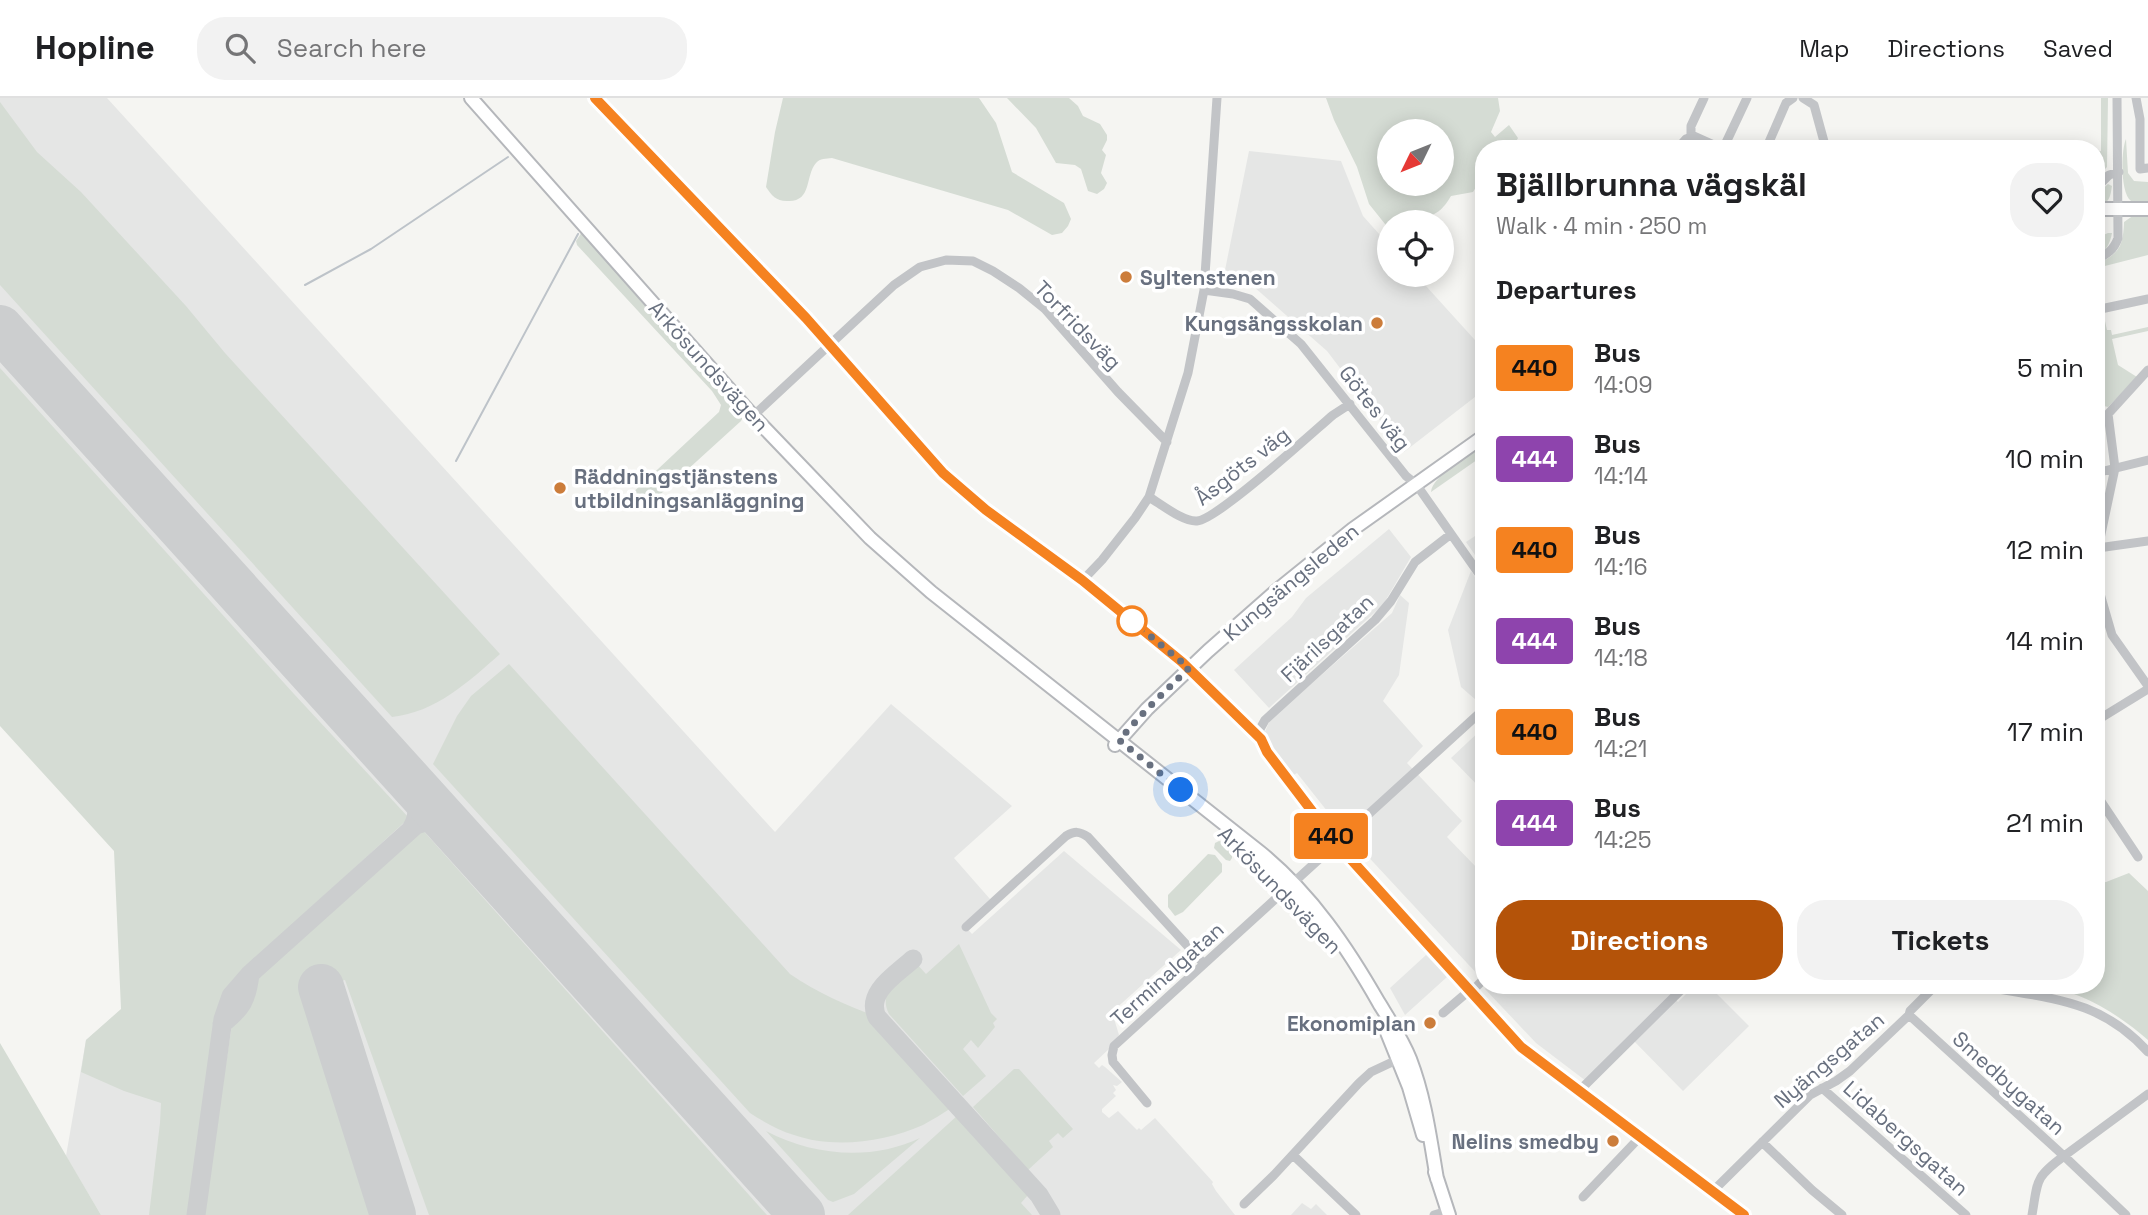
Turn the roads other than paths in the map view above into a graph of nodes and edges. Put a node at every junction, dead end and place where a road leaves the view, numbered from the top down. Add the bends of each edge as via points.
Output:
1 (471, 98) edge
2 (595, 98) edge
3 (1217, 98) edge
4 (1704, 98) edge
5 (1747, 98) edge
6 (1793, 98) edge
7 (1803, 98) edge
8 (2117, 98) edge
9 (2136, 98) edge
10 (1691, 137) junction
11 (1685, 140) edge
12 (1706, 140) edge
13 (1727, 140) edge
14 (1770, 140) edge
15 (1824, 140) edge
16 (2148, 168) edge
17 (2119, 172) junction
18 (2105, 179) edge
19 (2105, 209) edge
20 (2119, 209) junction
21 (2148, 209) edge
22 (2105, 256) edge
23 (1204, 290) junction
24 (2148, 299) edge
25 (2105, 308) edge
26 (830, 345) junction
27 (2148, 370) edge
28 (1350, 404) junction
29 (2108, 414) joint
30 (753, 416) junction
31 (1167, 442) junction
32 (1475, 442) edge
33 (2148, 460) edge
34 (2115, 468) junction
35 (2105, 471) edge
36 (1416, 484) junction
37 (1149, 497) junction
38 (2105, 515) edge
39 (1451, 534) junction
40 (2148, 541) edge
41 (2105, 547) edge
42 (1475, 568) edge
43 (1082, 580) junction
44 (2105, 610) edge
45 (1189, 668) junction
46 (2148, 687) edge
47 (2105, 715) edge
48 (1475, 717) edge
49 (1261, 739) junction
50 (1116, 743) junction
51 (2105, 808) edge
52 (1337, 844) junction
53 (2138, 857) dead end
54 (1290, 886) junction
55 (966, 927) dead end
56 (1204, 964) junction
57 (1475, 987) edge
58 (1470, 991) junction
59 (1677, 994) edge
60 (1927, 994) edge
61 (2032, 994) edge
62 (1443, 1013) dead end
63 (1909, 1015) junction
64 (2148, 1052) edge
65 (1403, 1057) junction
66 (1822, 1088) junction
67 (1578, 1091) junction
68 (2148, 1094) edge
69 (1147, 1103) dead end
70 (1640, 1137) junction
71 (1762, 1142) junction
72 (1293, 1155) junction
73 (2064, 1156) junction
74 (1713, 1191) junction
75 (1583, 1197) dead end
76 (1244, 1204) dead end
77 (1443, 1214) edge
78 (1356, 1215) edge
79 (1745, 1215) edge
80 (1842, 1215) edge
81 (1965, 1215) edge
82 (2032, 1215) edge
83 (2126, 1215) edge

1 - 30 main road, Arkösundsvägen
2 - 26 street
3 - 23 street
4 - 10 street
5 - 13 street
6 - 14 street via 1786,103
7 - 15 street via 1814,105
8 - 17 street
9 - 16 street via 2140,169
10 - 11 street
10 - 12 street
17 - 18 street
17 - 20 street
19 - 20 main road
20 - 21 main road
20 - 22 street via 2116,246
23 - 28 street, Götes väg via 1250,299 1301,344
23 - 31 street via 1188,373
24 - 25 street
26 - 30 street, Torfridsväg
26 - 31 street, Torfridsväg via 920,267 946,260 973,261 1045,309
26 - 43 street via 943,473
27 - 29 street
28 - 36 street, Götes väg
28 - 37 street, Åsgöts väg via 1204,520 1186,519
29 - 34 street
30 - 50 main road, Arkösundsvägen via 910,575
31 - 37 street
32 - 36 main road, Kungsängsleden
33 - 34 street
34 - 35 street
34 - 38 street
36 - 39 street, Götes väg
36 - 45 main road, Kungsängsleden via 1306,566
37 - 43 street
39 - 42 street, Götes väg
39 - 49 street, Fjärilsgatan via 1415,562 1375,620 1265,720
40 - 41 street
43 - 45 street
44 - 46 street via 2112,635
45 - 49 street
45 - 50 main road, Kungsängsleden
46 - 47 street
48 - 52 street, Terminalgatan
49 - 52 street
50 - 54 main road, Arkösundsvägen via 1261,853
51 - 53 street
52 - 54 street, Terminalgatan
52 - 58 street
54 - 56 street, Terminalgatan
54 - 65 main road, Arkösundsvägen via 1322,914 1348,952
55 - 56 street via 1066,836 1082,832
56 - 69 street, Terminalgatan via 1114,1046 1112,1062
57 - 58 street
58 - 62 street
58 - 67 street via 1521,1047
59 - 67 street
60 - 63 street
61 - 64 street via 2098,1012
63 - 66 street, Nyängsgatan via 1850,1071
63 - 73 street, Smedbygatan
65 - 72 street via 1371,1072
65 - 77 main road, Arkösundsvägen via 1424,1104
66 - 71 street, Nyängsgatan
66 - 81 street, Lidabergsgatan
67 - 70 street
68 - 73 street
70 - 74 street
70 - 75 street
71 - 74 street, Nyängsgatan
71 - 80 street
72 - 76 street
72 - 78 street
73 - 82 street, Smedbygatan via 2039,1177
73 - 83 street
74 - 79 street

